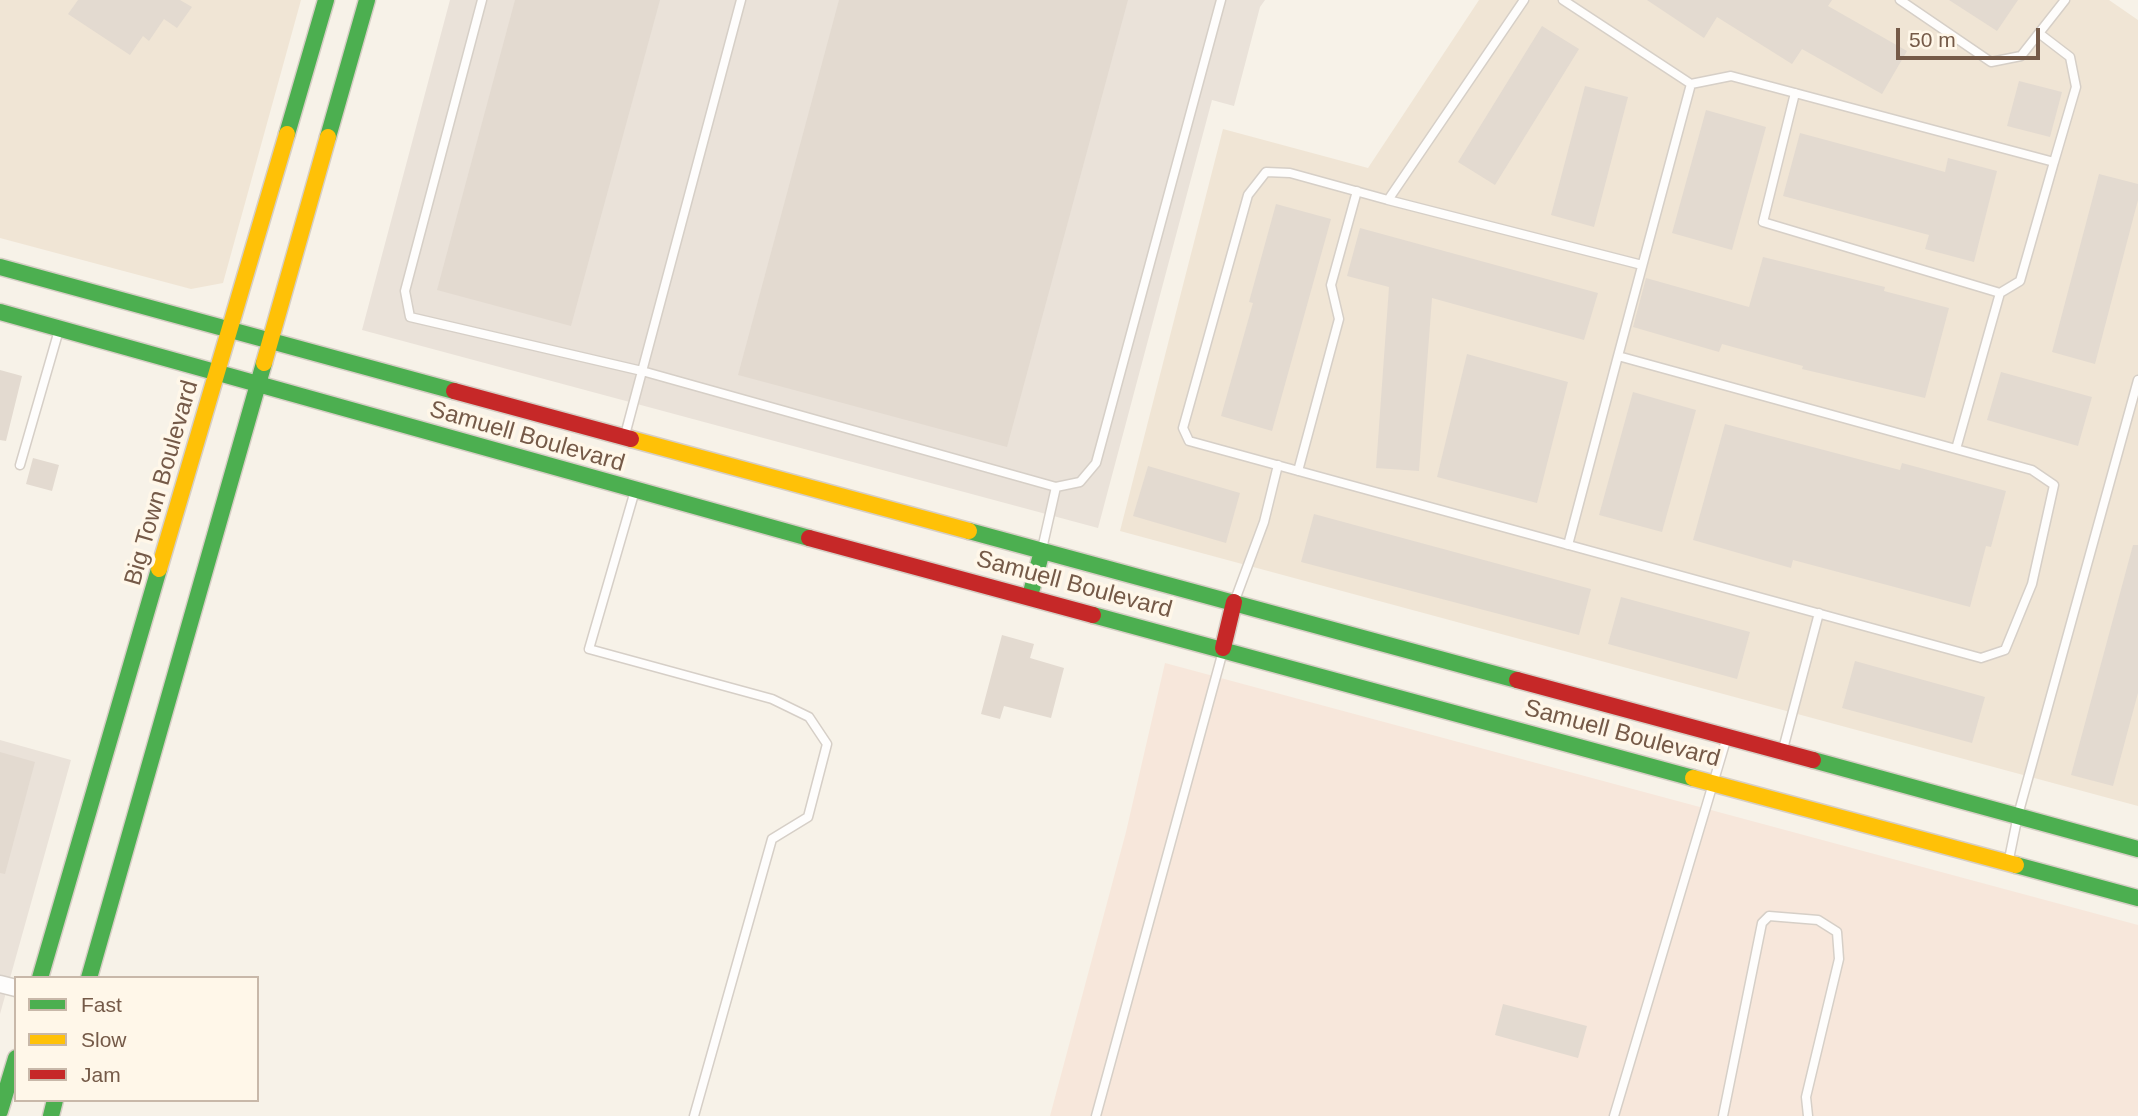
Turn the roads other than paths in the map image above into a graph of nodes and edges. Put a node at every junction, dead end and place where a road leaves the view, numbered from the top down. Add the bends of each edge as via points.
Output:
1 (326, 0) edge
2 (367, 0) edge
3 (482, 0) edge
4 (741, 0) edge
5 (1221, 0) edge
6 (1524, 0) edge
7 (1563, 0) edge
8 (1900, 0) edge
9 (2064, 0) edge
10 (2040, 34) junction
11 (1691, 84) junction
12 (1796, 93) junction
13 (2054, 162) junction
14 (1357, 191) junction
15 (1388, 200) junction
16 (1642, 265) junction
17 (0, 267) edge
18 (2000, 293) junction
19 (0, 312) edge
20 (59, 329) junction
21 (230, 331) junction
22 (268, 341) junction
23 (1618, 356) junction
24 (642, 371) junction
25 (218, 372) junction
26 (2138, 380) edge
27 (257, 383) junction
28 (624, 438) junction
29 (1956, 449) junction
30 (20, 465) dead end
31 (1278, 465) junction
32 (1298, 471) junction
33 (1056, 487) junction
34 (635, 491) junction
35 (1567, 545) junction
36 (1042, 551) junction
37 (1030, 596) junction
38 (1234, 602) junction
39 (1819, 613) junction
40 (1223, 649) junction
41 (1726, 738) junction
42 (1782, 753) junction
43 (1715, 783) junction
44 (2018, 815) junction
45 (2138, 849) edge
46 (2008, 862) junction
47 (2138, 898) edge
48 (41, 976) edge
49 (90, 976) edge
50 (14, 1065) edge
51 (0, 1111) edge
52 (694, 1116) edge
53 (1096, 1116) edge
54 (1614, 1116) edge
55 (1723, 1116) edge
56 (1808, 1116) edge

1 - 21 main road, Big Town Boulevard
2 - 22 main road
3 - 24 lane via 405,291 410,317
4 - 24 lane
5 - 33 lane via 1097,463 1080,482
6 - 15 lane
7 - 11 lane
8 - 10 lane via 1991,62 2021,56
9 - 10 lane
10 - 13 lane via 2070,57 2076,87
11 - 12 lane via 1731,76
11 - 16 lane
12 - 13 lane
12 - 18 lane via 1763,222
13 - 18 lane via 2020,281
14 - 15 lane
14 - 31 lane via 1290,173 1266,172 1248,195 1183,428 1189,441
14 - 32 lane via 1331,285 1339,319
15 - 16 lane
16 - 23 lane
17 - 21 main road, Samuell Boulevard
18 - 29 lane
19 - 20 main road, Samuell Boulevard
20 - 25 main road, Samuell Boulevard
20 - 30 lane
21 - 22 main road, Samuell Boulevard
21 - 25 main road, Big Town Boulevard
22 - 27 main road
22 - 28 main road, Samuell Boulevard
23 - 29 lane
23 - 35 lane
24 - 28 lane
24 - 33 lane
25 - 27 main road, Samuell Boulevard
25 - 48 main road, Big Town Boulevard
26 - 44 lane
27 - 34 main road, Samuell Boulevard
27 - 49 main road
28 - 36 main road, Samuell Boulevard
29 - 39 lane via 2032,470 2054,485 2032,584 2005,650 1981,658
31 - 32 lane
31 - 38 lane via 1264,522
32 - 35 lane
33 - 36 lane
34 - 37 main road, Samuell Boulevard
34 - 52 lane via 589,649 772,699 809,717 827,744 808,817 772,839
35 - 39 lane
36 - 37 main road
36 - 38 main road, Samuell Boulevard
37 - 40 main road, Samuell Boulevard
38 - 40 main road
38 - 41 main road, Samuell Boulevard
39 - 42 lane
40 - 43 main road, Samuell Boulevard
40 - 53 lane
41 - 42 main road, Samuell Boulevard
41 - 43 lane
42 - 44 main road, Samuell Boulevard
43 - 46 main road, Samuell Boulevard
43 - 54 lane
44 - 45 main road, Samuell Boulevard
44 - 46 lane
46 - 47 main road, Samuell Boulevard
50 - 51 main road
55 - 56 lane via 1762,923 1769,916 1818,920 1837,932 1839,959 1806,1097

